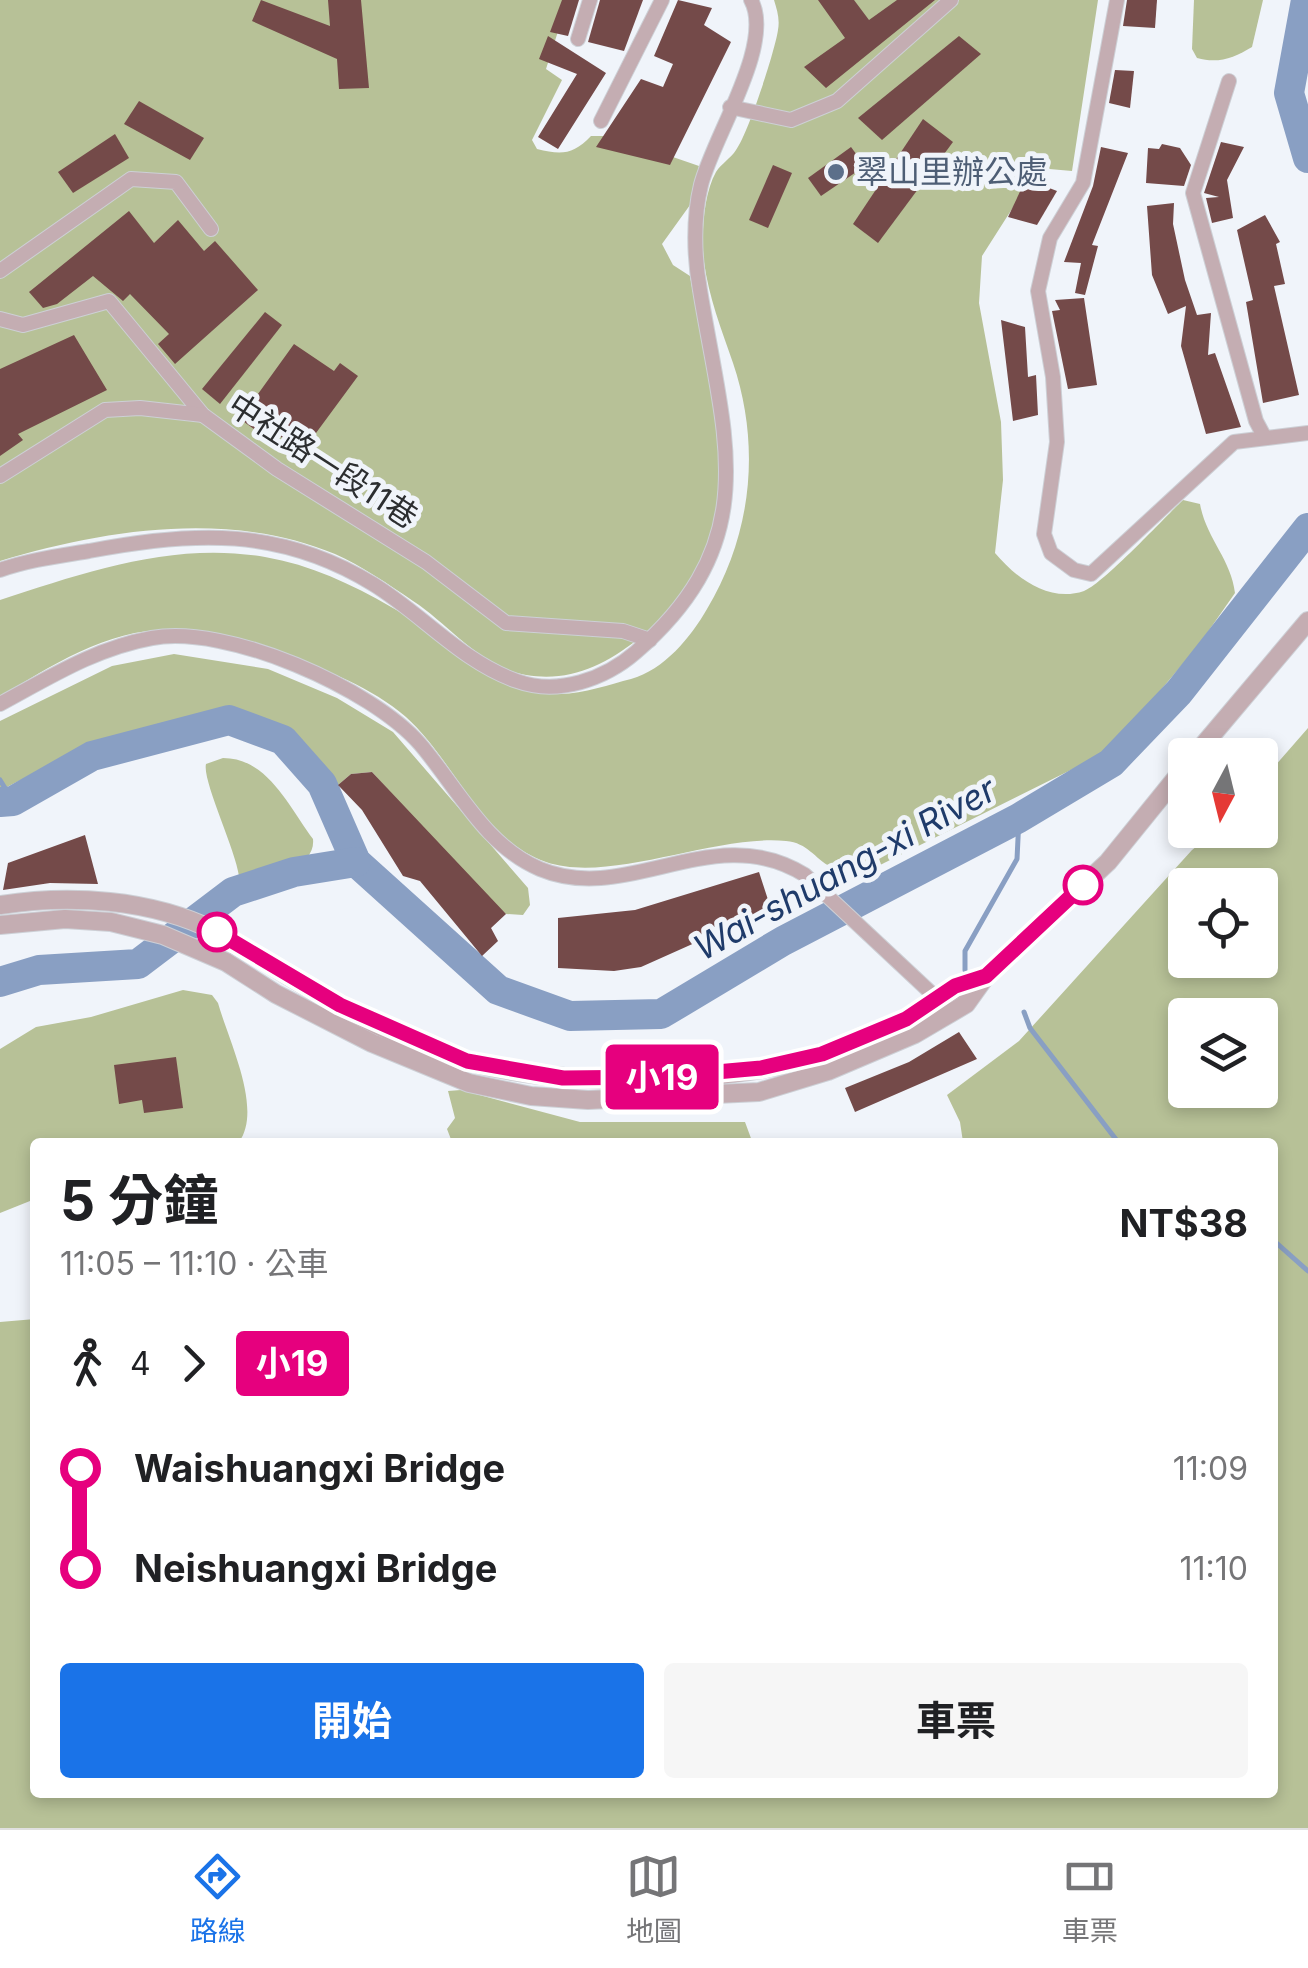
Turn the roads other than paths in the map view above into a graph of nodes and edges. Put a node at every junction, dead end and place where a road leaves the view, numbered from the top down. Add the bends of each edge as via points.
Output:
1 (590, 0) edge
2 (662, 0) edge
3 (751, 0) edge
4 (951, 0) edge
5 (1117, 0) edge
6 (578, 39) dead end
7 (1229, 81) dead end
8 (730, 107) junction
9 (601, 121) dead end
10 (211, 229) dead end
11 (0, 271) edge
12 (0, 319) edge
13 (203, 415) junction
14 (1308, 433) edge
15 (1265, 438) junction
16 (0, 476) edge
17 (0, 570) edge
18 (1308, 621) edge
19 (650, 640) junction
20 (0, 704) edge
21 (1209, 738) edge
22 (1168, 789) edge
23 (0, 904) edge
24 (0, 925) edge
25 (986, 976) junction
26 (930, 991) junction
27 (950, 1014) junction

1 - 6 street
2 - 9 street
3 - 8 street via 758,35
4 - 8 street via 838,101 791,120
5 - 15 street via 1083,183 1050,238 1038,291 1057,442 1044,534 1050,553 1091,574 1221,451
7 - 15 street via 1193,193
8 - 19 street via 701,186 695,246 726,433 724,519 684,605
10 - 11 street via 176,182 131,179
12 - 13 street, 中社路一段11巷 via 23,325 109,301
13 - 16 street via 104,410
13 - 19 street, 中社路一段11巷 via 426,562 506,623 623,631
14 - 15 street
17 - 19 street via 160,538 236,536 344,568 472,658 519,682 568,686 617,668
18 - 21 street
20 - 26 street via 97,652 156,637 196,639 308,670 400,722 482,825 540,869 617,876 714,855 778,858
22 - 25 street via 1108,862
23 - 26 street via 78,900 170,914 215,930 384,1026 467,1061 563,1078 761,1068 822,1054 906,1019
24 - 27 street via 65,918 164,935 426,1068 532,1096 759,1092 828,1071
25 - 26 street
25 - 27 street
26 - 27 street

